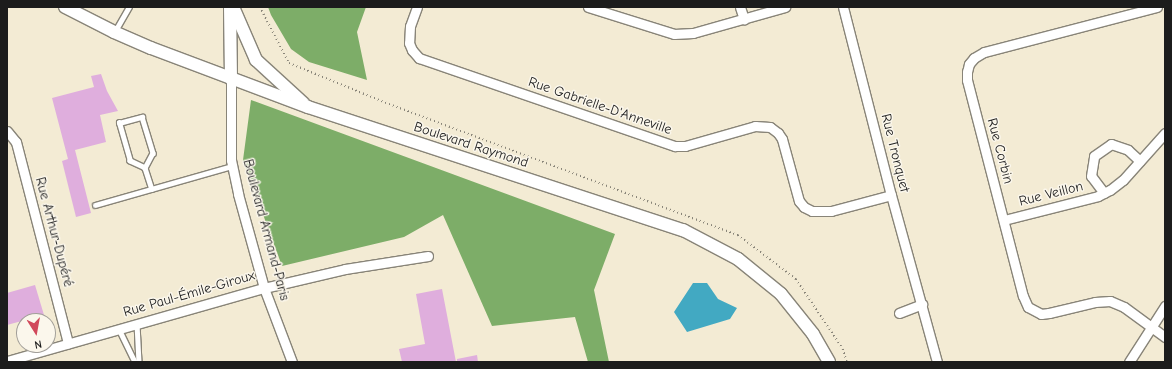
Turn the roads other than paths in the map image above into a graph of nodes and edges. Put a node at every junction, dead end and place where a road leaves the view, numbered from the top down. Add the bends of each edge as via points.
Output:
1 (65, 7) edge
2 (129, 7) edge
3 (232, 7) edge
4 (417, 7) edge
5 (588, 7) edge
6 (740, 7) edge
7 (785, 7) edge
8 (843, 7) edge
9 (1157, 7) edge
10 (744, 19) junction
11 (114, 32) junction
12 (231, 79) junction
13 (308, 107) junction
14 (7, 131) edge
15 (1165, 133) edge
16 (1140, 161) junction
17 (232, 166) junction
18 (146, 168) junction
19 (152, 189) junction
20 (1104, 193) junction
21 (891, 195) junction
22 (95, 205) dead end
23 (1004, 220) junction
24 (428, 256) dead end
25 (264, 288) junction
26 (922, 304) junction
27 (1165, 306) edge
28 (899, 313) dead end
29 (137, 323) junction
30 (1152, 326) junction
31 (119, 328) junction
32 (1165, 337) edge
33 (68, 343) junction
34 (7, 361) edge
35 (135, 362) edge
36 (139, 362) edge
37 (292, 362) edge
38 (829, 362) edge
39 (937, 362) edge
40 (1129, 362) edge

1 - 11 street, Boulevard Raymond
2 - 11 lane
3 - 12 street, Boulevard Armand-Paris
3 - 13 street via 256,60
4 - 21 street, Rue Gabrielle-D'Anneville via 410,26 409,43 419,58 675,146 685,146 755,126 770,127 782,140 798,201 812,211 831,211
5 - 10 street via 674,34 693,33
6 - 10 street
7 - 10 street
8 - 21 street, Rue Tronquet
9 - 23 street, Rue Corbin via 984,52 969,64 967,80
11 - 12 street, Boulevard Raymond
12 - 13 street, Boulevard Raymond
12 - 17 street, Boulevard Armand-Paris
13 - 38 street, Boulevard Raymond via 683,230 738,259 780,294 813,334
14 - 33 street, Rue Arthur-Dupéré via 16,142
15 - 16 street, Rue Veillon
16 - 20 street, Rue Veillon via 1123,180
16 - 20 street, Rue Veillon via 1128,150 1111,144 1094,156 1091,176
17 - 19 lane
17 - 25 street, Boulevard Armand-Paris
18 - 18 lane via 153,154 142,117 119,123 130,161
18 - 19 lane
19 - 22 lane
20 - 23 street, Rue Veillon
21 - 26 street, Rue Tronquet
23 - 30 street, Rue Corbin via 1023,296 1033,311 1049,313 1110,301 1124,307
24 - 25 street, Rue Paul-Émile-Giroux via 345,269
25 - 29 street, Rue Paul-Émile-Giroux
25 - 37 street, Boulevard Armand-Paris
26 - 28 street
26 - 39 street, Rue Tronquet
27 - 30 street
29 - 31 street, Rue Paul-Émile-Giroux
29 - 36 lane
30 - 32 street, Rue Corbin
30 - 40 street
31 - 33 street, Rue Paul-Émile-Giroux
31 - 35 lane
33 - 34 street, Rue Paul-Émile-Giroux

